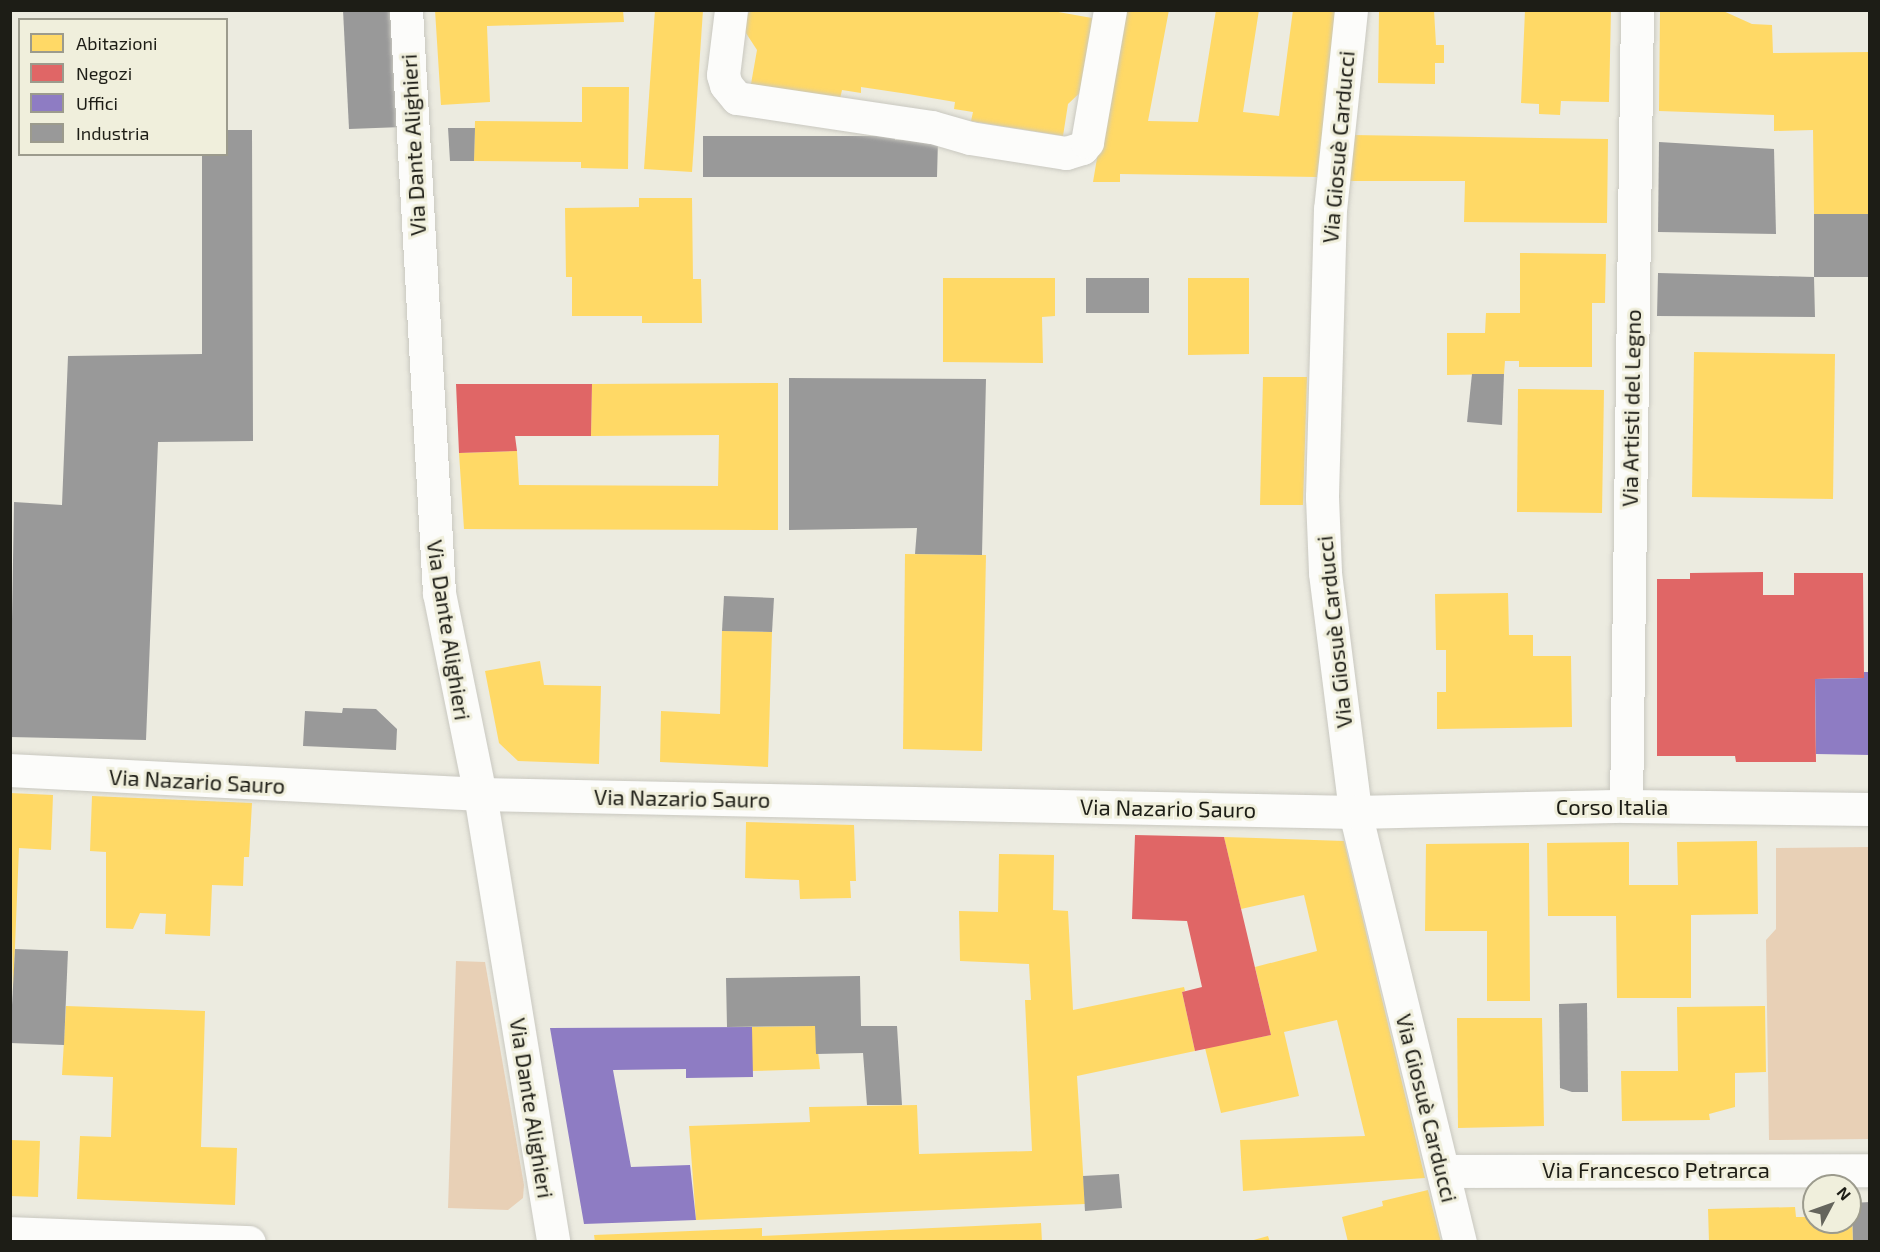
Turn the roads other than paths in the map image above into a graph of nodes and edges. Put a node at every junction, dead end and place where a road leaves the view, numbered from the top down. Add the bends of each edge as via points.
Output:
1 (406, 10) edge
2 (731, 10) edge
3 (1110, 10) edge
4 (1351, 10) edge
5 (1636, 10) edge
6 (10, 770) edge
7 (480, 794) junction
8 (1626, 806) junction
9 (1869, 809) edge
10 (1355, 812) junction
11 (1869, 1170) edge
12 (1443, 1171) junction
13 (10, 1233) edge
14 (249, 1242) edge
15 (554, 1242) edge
16 (1460, 1242) edge

1 - 7 street, Via Dante Alighieri via 432,523 445,628
2 - 3 street via 723,75 737,98 932,126 970,138 1066,153 1088,142
4 - 10 street, Via Giosuè Carducci via 1332,183 1322,506 1326,582
5 - 8 street, Via Artisti del Legno
6 - 7 street, Via Nazario Sauro
7 - 10 street, Via Nazario Sauro
7 - 15 street, Via Dante Alighieri
8 - 9 street, Corso Italia
8 - 10 street, Corso Italia
10 - 12 street, Via Giosuè Carducci
11 - 12 street, Via Francesco Petrarca
12 - 16 street, Via Giosuè Carducci
13 - 14 street

